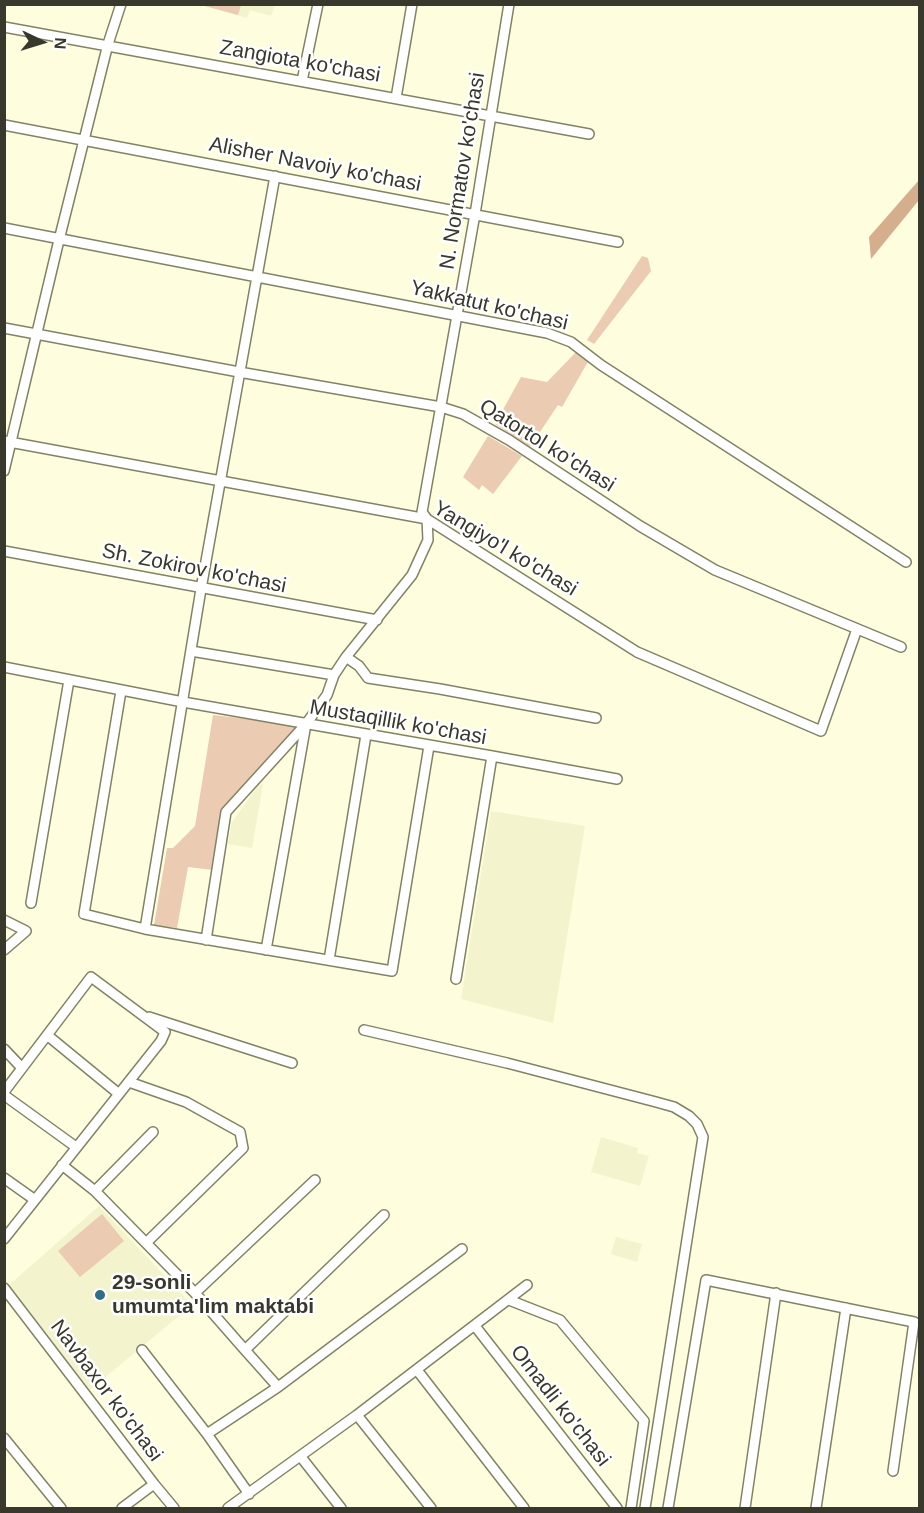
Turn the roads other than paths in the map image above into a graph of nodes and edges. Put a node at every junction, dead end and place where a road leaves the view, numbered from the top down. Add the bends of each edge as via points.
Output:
1 (121, 4) edge
2 (318, 4) edge
3 (412, 4) edge
4 (509, 4) edge
5 (4, 27) edge
6 (108, 44) junction
7 (302, 81) junction
8 (396, 98) junction
9 (491, 116) junction
10 (4, 125) edge
11 (589, 134) dead end
12 (84, 139) junction
13 (275, 176) junction
14 (475, 214) junction
15 (4, 228) edge
16 (59, 240) junction
17 (618, 242) dead end
18 (256, 277) junction
19 (458, 314) junction
20 (4, 328) edge
21 (38, 334) junction
22 (239, 372) junction
23 (441, 406) junction
24 (8, 442) edge
25 (4, 471) edge
26 (220, 481) junction
27 (427, 519) junction
28 (4, 551) edge
29 (906, 562) dead end
30 (201, 589) junction
31 (377, 620) junction
32 (857, 629) junction
33 (901, 647) dead end
34 (191, 651) junction
35 (346, 657) junction
36 (4, 667) edge
37 (334, 675) junction
38 (69, 680) junction
39 (121, 691) junction
40 (183, 702) junction
41 (596, 718) dead end
42 (306, 724) junction
43 (366, 735) junction
44 (429, 746) junction
45 (492, 756) junction
46 (618, 779) dead end
47 (31, 903) dead end
48 (4, 920) edge
49 (145, 929) junction
50 (206, 940) junction
51 (4, 950) edge
52 (266, 950) junction
53 (329, 960) junction
54 (456, 980) dead end
55 (141, 1015) junction
56 (364, 1030) dead end
57 (47, 1035) junction
58 (4, 1049) edge
59 (292, 1063) dead end
60 (22, 1068) junction
61 (129, 1082) junction
62 (4, 1093) edge
63 (119, 1094) junction
64 (153, 1132) dead end
65 (76, 1148) junction
66 (62, 1165) junction
67 (4, 1178) edge
68 (315, 1180) dead end
69 (95, 1191) junction
70 (35, 1200) junction
71 (384, 1215) dead end
72 (4, 1239) edge
73 (146, 1243) junction
74 (462, 1249) dead end
75 (527, 1285) dead end
76 (4, 1287) edge
77 (195, 1293) junction
78 (776, 1293) junction
79 (509, 1300) junction
80 (846, 1308) junction
81 (475, 1326) junction
82 (142, 1350) dead end
83 (245, 1350) junction
84 (417, 1370) junction
85 (278, 1387) junction
86 (357, 1415) junction
87 (207, 1434) junction
88 (4, 1438) edge
89 (301, 1457) junction
90 (893, 1471) dead end
91 (154, 1484) junction
92 (249, 1494) junction
93 (241, 1505) edge
94 (61, 1509) edge
95 (122, 1509) edge
96 (174, 1509) edge
97 (228, 1509) edge
98 (340, 1509) edge
99 (431, 1509) edge
100 (524, 1509) edge
101 (617, 1509) edge
102 (631, 1509) edge
103 (645, 1509) edge
104 (668, 1509) edge
105 (745, 1509) edge
106 (816, 1509) edge

1 - 6 street
2 - 7 street
3 - 8 street
4 - 9 street, N. Normatov ko'chasi
5 - 6 street, Zangiota ko'chasi
6 - 7 street, Zangiota ko'chasi
6 - 12 street
7 - 8 street, Zangiota ko'chasi
8 - 9 street, Zangiota ko'chasi
9 - 11 street, Zangiota ko'chasi
9 - 14 street, N. Normatov ko'chasi
10 - 12 street, Alisher Navoiy ko'chasi
12 - 13 street, Alisher Navoiy ko'chasi
12 - 16 street
13 - 14 street, Alisher Navoiy ko'chasi
13 - 18 street
14 - 17 street, Alisher Navoiy ko'chasi
14 - 19 street, N. Normatov ko'chasi
15 - 16 street, Yakkatut ko'chasi
16 - 18 street, Yakkatut ko'chasi
16 - 21 street
18 - 19 street, Yakkatut ko'chasi
18 - 22 street
19 - 23 street, N. Normatov ko'chasi
19 - 29 street, Yakkatut ko'chasi via 572,342 601,365
20 - 21 street, Qatortol ko'chasi
21 - 22 street, Qatortol ko'chasi
21 - 24 street
22 - 23 street, Qatortol ko'chasi
22 - 26 street
23 - 27 street, N. Normatov ko'chasi via 422,512
23 - 32 street, Qatortol ko'chasi via 509,440 715,570
24 - 25 street
24 - 26 street, Yangiyo'l ko'chasi
26 - 27 street, Yangiyo'l ko'chasi
26 - 30 street
27 - 31 street via 428,540 412,575
27 - 32 street, Yangiyo'l ko'chasi via 637,652 821,731
28 - 30 street, Sh. Zokirov ko'chasi
30 - 31 street, Sh. Zokirov ko'chasi
30 - 34 street
31 - 35 street
32 - 33 street, Qatortol ko'chasi
34 - 37 street
34 - 40 street
35 - 37 street
35 - 41 street via 368,678
36 - 38 street, Mustaqillik ko'chasi
37 - 42 street via 327,695
38 - 39 street, Mustaqillik ko'chasi
38 - 47 street
39 - 40 street, Mustaqillik ko'chasi
39 - 49 street via 84,914
40 - 42 street, Mustaqillik ko'chasi
40 - 49 street
42 - 43 street, Mustaqillik ko'chasi
42 - 50 street via 226,812
42 - 52 street
43 - 44 street, Mustaqillik ko'chasi
43 - 53 street
44 - 45 street, Mustaqillik ko'chasi
44 - 53 street via 392,970
45 - 46 street
45 - 54 street, Mustaqillik ko'chasi
48 - 51 street via 26,931
49 - 50 street
50 - 52 street
52 - 53 street
55 - 57 street via 91,977
55 - 59 street
55 - 61 street via 165,1032
56 - 103 street via 674,1107 697,1124 703,1137
57 - 60 street
57 - 63 street
58 - 60 street
60 - 62 street
61 - 63 street
61 - 73 street via 186,1102 240,1132 243,1148
62 - 65 street
63 - 65 street
64 - 69 street
65 - 66 street
66 - 69 street
66 - 70 street
67 - 70 street
68 - 77 street
69 - 73 street
70 - 72 street
71 - 83 street
73 - 77 street
74 - 85 street
75 - 79 street
76 - 91 street, Navbaxor ko'chasi
77 - 83 street
78 - 80 street
78 - 104 street via 706,1280
78 - 105 street
79 - 81 street
79 - 102 street via 560,1320 644,1421
80 - 90 street via 914,1322
80 - 106 street
81 - 84 street
81 - 101 street, Omadli ko'chasi
82 - 87 street
83 - 85 street
84 - 86 street
84 - 100 street
85 - 87 street
86 - 89 street
86 - 99 street
87 - 92 street
88 - 94 street
89 - 92 street
89 - 98 street
91 - 95 street, Navbaxor ko'chasi
91 - 96 street
92 - 93 street
93 - 97 street

